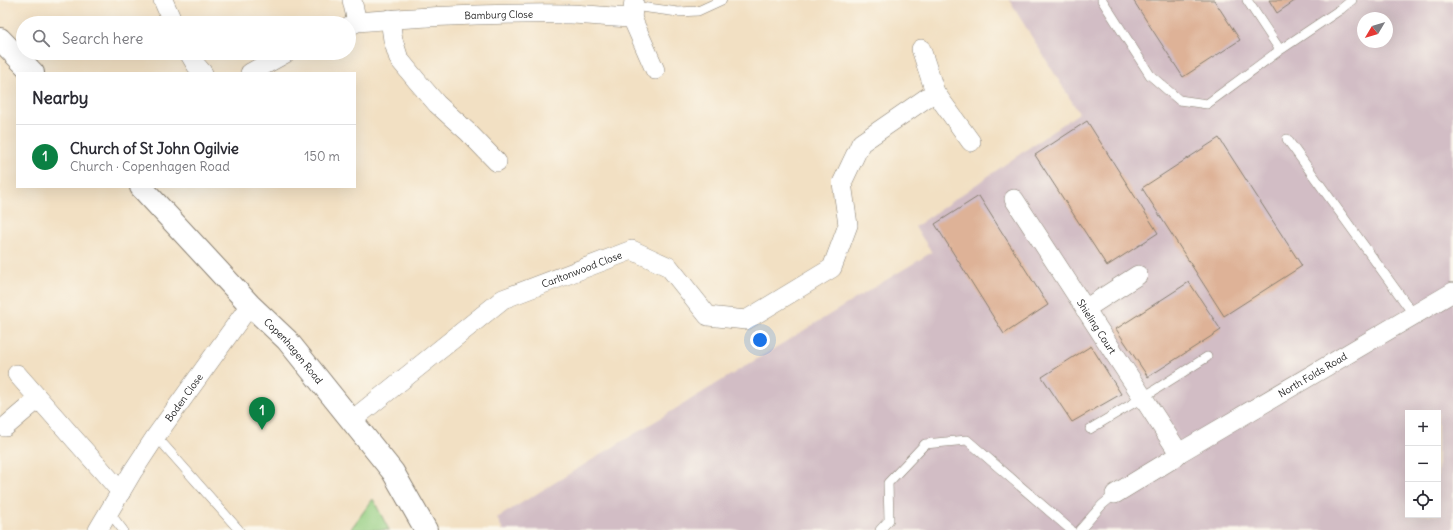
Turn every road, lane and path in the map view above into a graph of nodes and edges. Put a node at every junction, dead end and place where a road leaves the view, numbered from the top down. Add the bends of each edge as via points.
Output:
1 (163, 0) edge
2 (352, 0) edge
3 (722, 0) edge
4 (1102, 0) edge
5 (1247, 0) edge
6 (1336, 0) edge
7 (1352, 0) edge
8 (572, 7) edge
9 (633, 8) edge
10 (1341, 9) junction
11 (170, 16) edge
12 (353, 16) edge
13 (390, 19) junction
14 (356, 24) edge
15 (0, 39) edge
16 (921, 49) dead end
17 (1280, 50) junction
18 (16, 55) edge
19 (20, 60) edge
20 (193, 60) edge
21 (273, 60) edge
22 (655, 70) dead end
23 (32, 72) edge
24 (202, 72) edge
25 (252, 72) edge
26 (935, 92) junction
27 (1287, 139) dead end
28 (971, 142) dead end
29 (497, 162) dead end
30 (142, 188) edge
31 (1014, 199) dead end
32 (1138, 275) dead end
33 (1453, 292) edge
34 (250, 305) junction
35 (1085, 309) junction
36 (1414, 315) junction
37 (1207, 357) dead end
38 (16, 374) dead end
39 (1142, 398) junction
40 (38, 399) junction
41 (352, 421) junction
42 (5, 427) dead end
43 (1090, 428) dead end
44 (156, 436) junction
45 (1176, 456) junction
46 (120, 492) junction
47 (1115, 494) joint
48 (109, 512) junction
49 (98, 530) edge
50 (123, 530) edge
51 (239, 530) edge
52 (426, 530) edge
53 (880, 530) edge
54 (1071, 530) edge
55 (1080, 530) edge

1 - 11 street
2 - 12 street
3 - 9 lane via 698,11
4 - 17 lane via 1150,75 1179,100 1207,104
5 - 17 lane
6 - 10 lane
7 - 10 lane
8 - 9 street, Bamburg Close
8 - 13 street, Bamburg Close
9 - 22 street
10 - 17 lane
13 - 14 street, Bamburg Close
13 - 29 street via 399,59 437,104
15 - 18 street
16 - 26 street
19 - 23 street
20 - 24 street
21 - 25 street
26 - 28 street
26 - 41 street, Carltonwood Close via 861,143 842,183 848,225 832,268 746,320 708,316 669,267 632,250 503,299
27 - 36 lane
30 - 34 street, Copenhagen Road
31 - 35 street, Shieling Court
32 - 35 street
33 - 36 street, North Folds Road
34 - 41 street, Copenhagen Road via 287,340
34 - 44 street, Boden Close
35 - 39 street, Shieling Court
36 - 45 street, North Folds Road
37 - 39 lane
38 - 40 street
39 - 43 lane
39 - 45 street, Shieling Court
40 - 42 street
40 - 46 street
41 - 52 street, Copenhagen Road via 393,472
44 - 46 street, Boden Close
44 - 51 lane
45 - 47 street, North Folds Road
46 - 48 street, Boden Close
47 - 55 lane
48 - 49 street, Boden Close
48 - 50 lane
53 - 54 lane via 889,520 888,483 925,444 966,440

